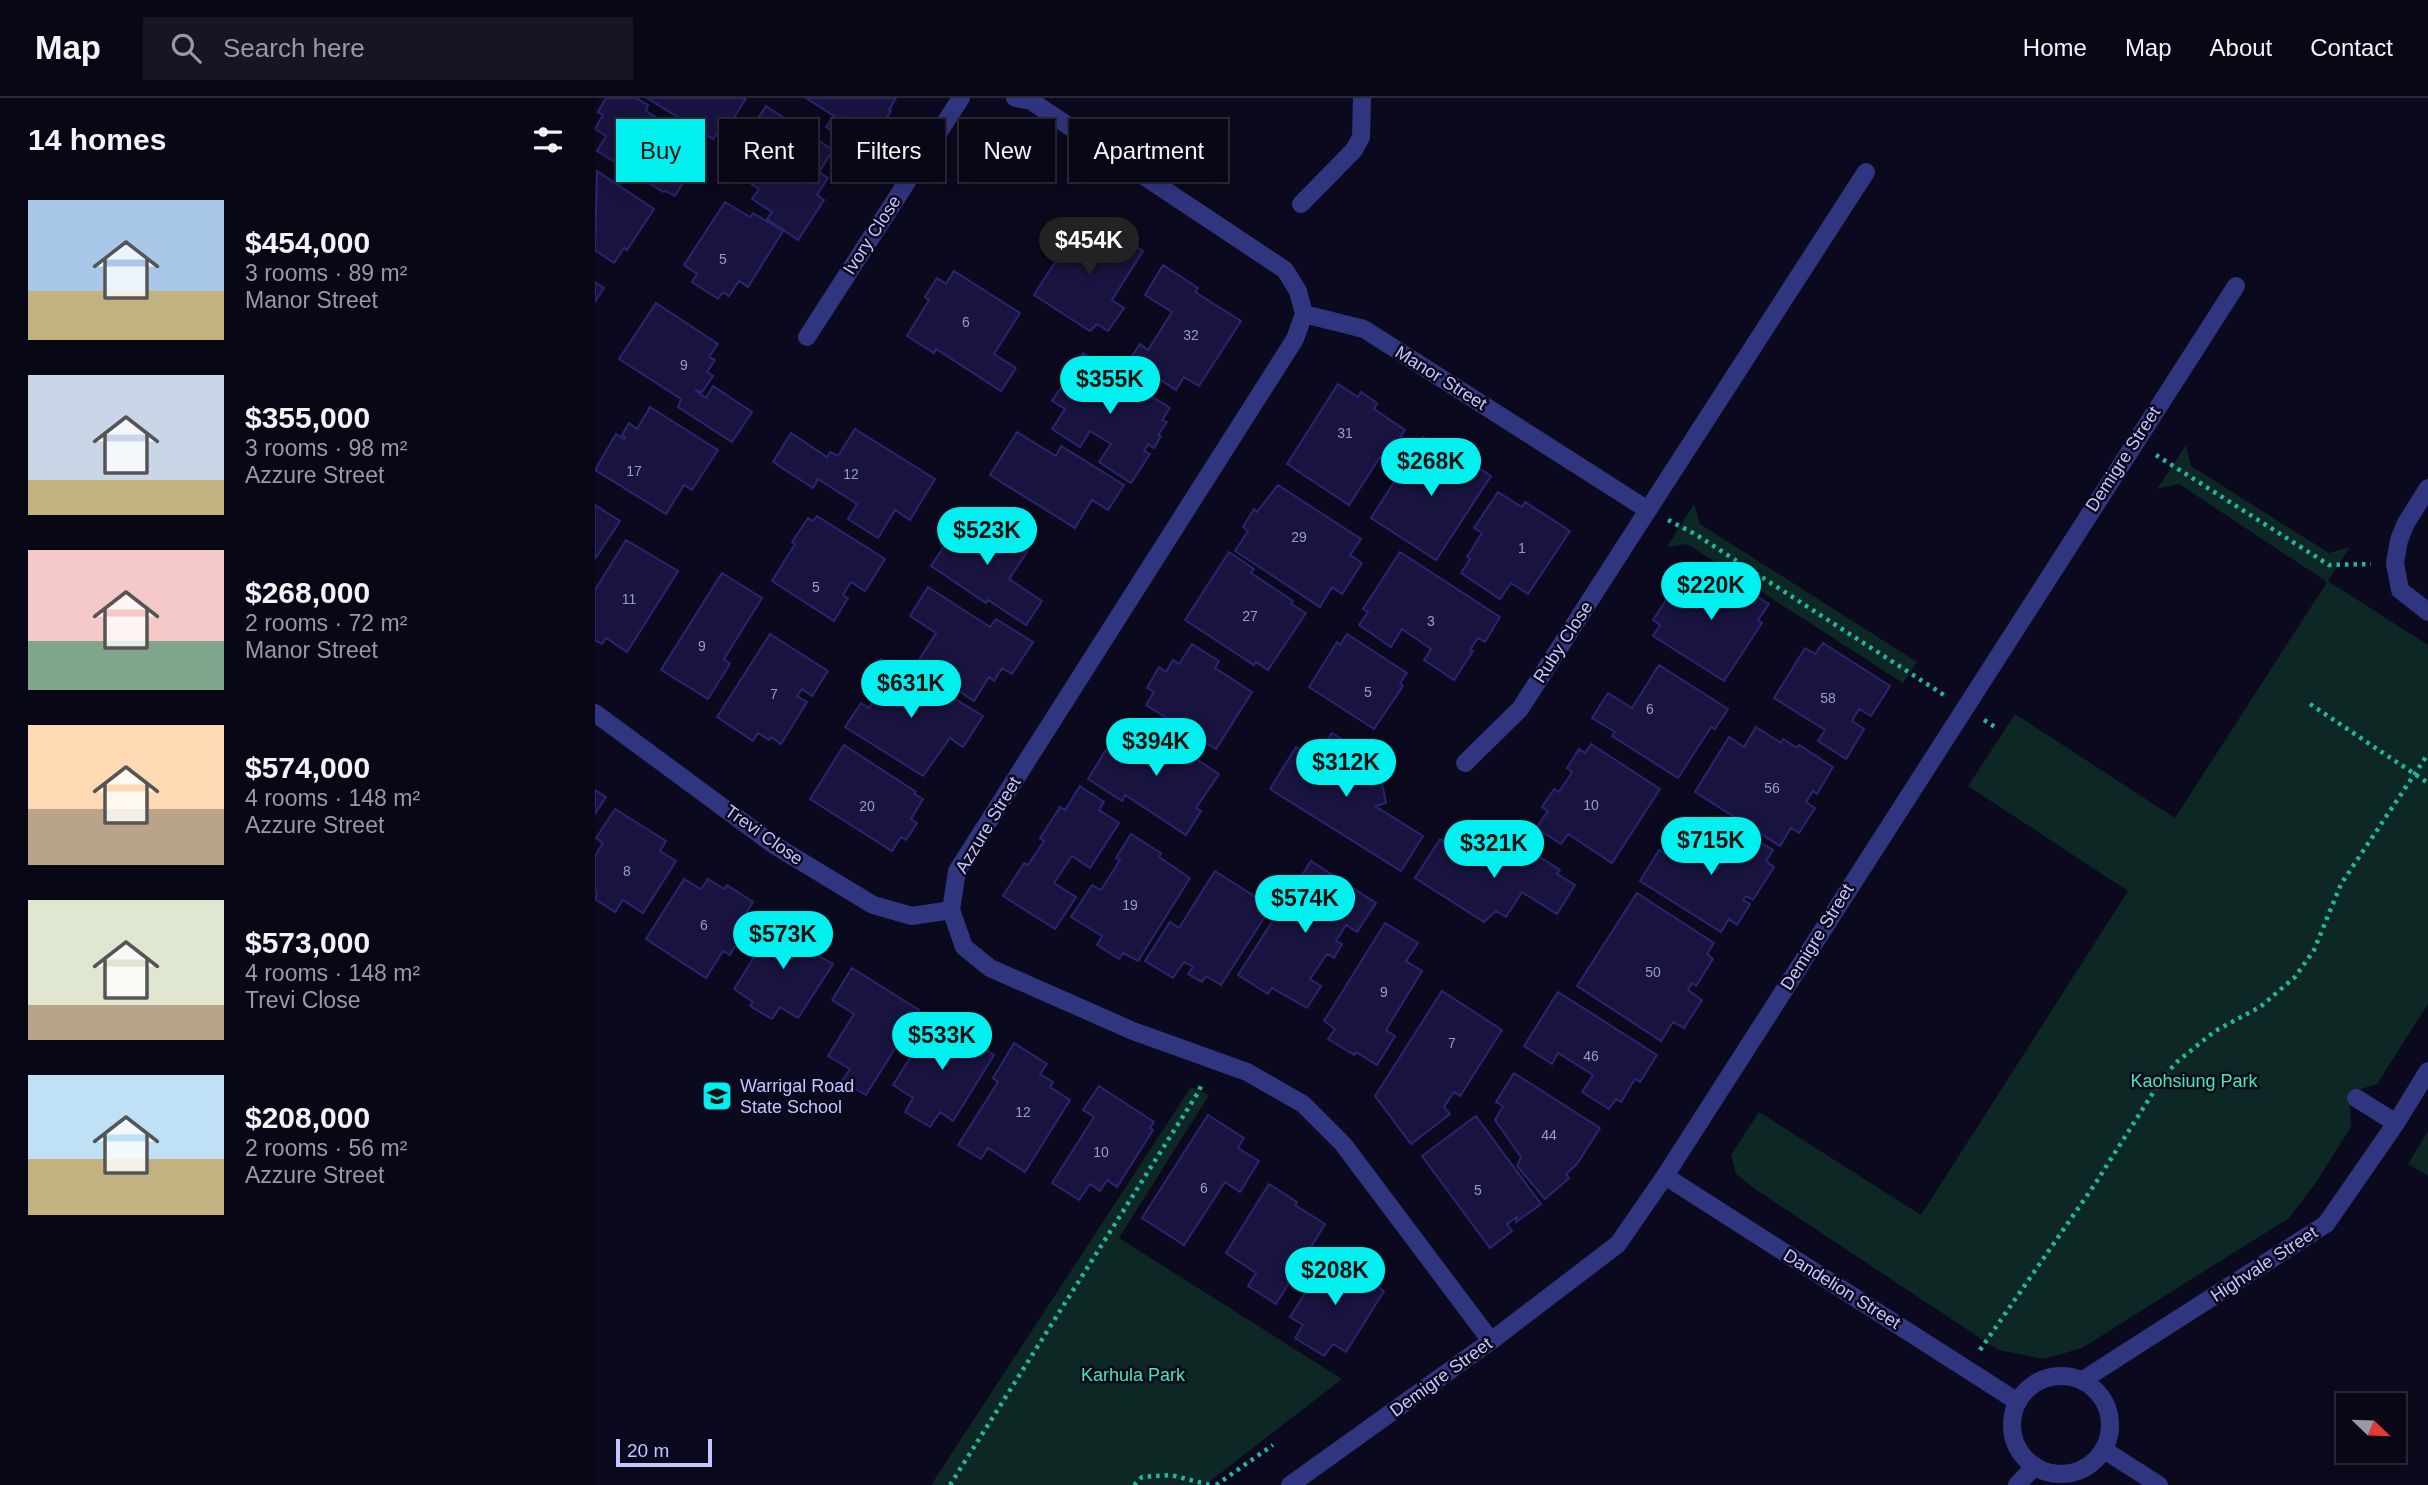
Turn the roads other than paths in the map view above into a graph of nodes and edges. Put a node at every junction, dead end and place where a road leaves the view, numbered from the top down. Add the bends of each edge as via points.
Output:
1 (961, 98) edge
2 (1015, 98) edge
3 (1362, 98) edge
4 (1866, 172) dead end
5 (1301, 204) dead end
6 (2236, 286) dead end
7 (1304, 314) junction
8 (807, 337) dead end
9 (2428, 488) edge
10 (1648, 510) junction
11 (2428, 612) edge
12 (595, 713) edge
13 (1465, 764) dead end
14 (951, 910) junction
15 (2428, 1071) edge
16 (2356, 1098) dead end
17 (2396, 1123) junction
18 (1665, 1176) junction
19 (1491, 1341) junction
20 (2083, 1380) junction
21 (2018, 1402) junction
22 (2104, 1450) junction
23 (2035, 1466) junction
24 (1290, 1485) edge
25 (2017, 1485) edge
26 (2159, 1485) edge

1 - 8 street, Ivory Close
2 - 7 street via 1031,101 1285,270 1298,291
3 - 5 street via 1361,137 1354,150
4 - 10 street
6 - 18 street, Demigre Street
7 - 10 street, Manor Street via 1364,329
7 - 14 street, Azzure Street via 1295,340 957,871
9 - 11 street via 2406,523 2395,563 2400,590
10 - 13 street, Ruby Close via 1520,709
12 - 14 street, Trevi Close via 774,845 873,905 912,916
14 - 19 street, Azzure Street via 964,947 991,968 1133,1031 1247,1072 1303,1104 1343,1144
15 - 17 street, Highvale Street
16 - 17 street
17 - 20 street, Highvale Street via 2326,1224
18 - 19 street, Demigre Street via 1618,1244
18 - 21 street, Dandelion Street
19 - 24 street, Demigre Street
20 - 21 street via 2054,1376 2039,1381
20 - 22 street via 2108,1410 2111,1427
21 - 23 street via 2013,1434 2019,1450
22 - 23 street via 2088,1466 2072,1473 2046,1472
22 - 26 street
23 - 25 street

